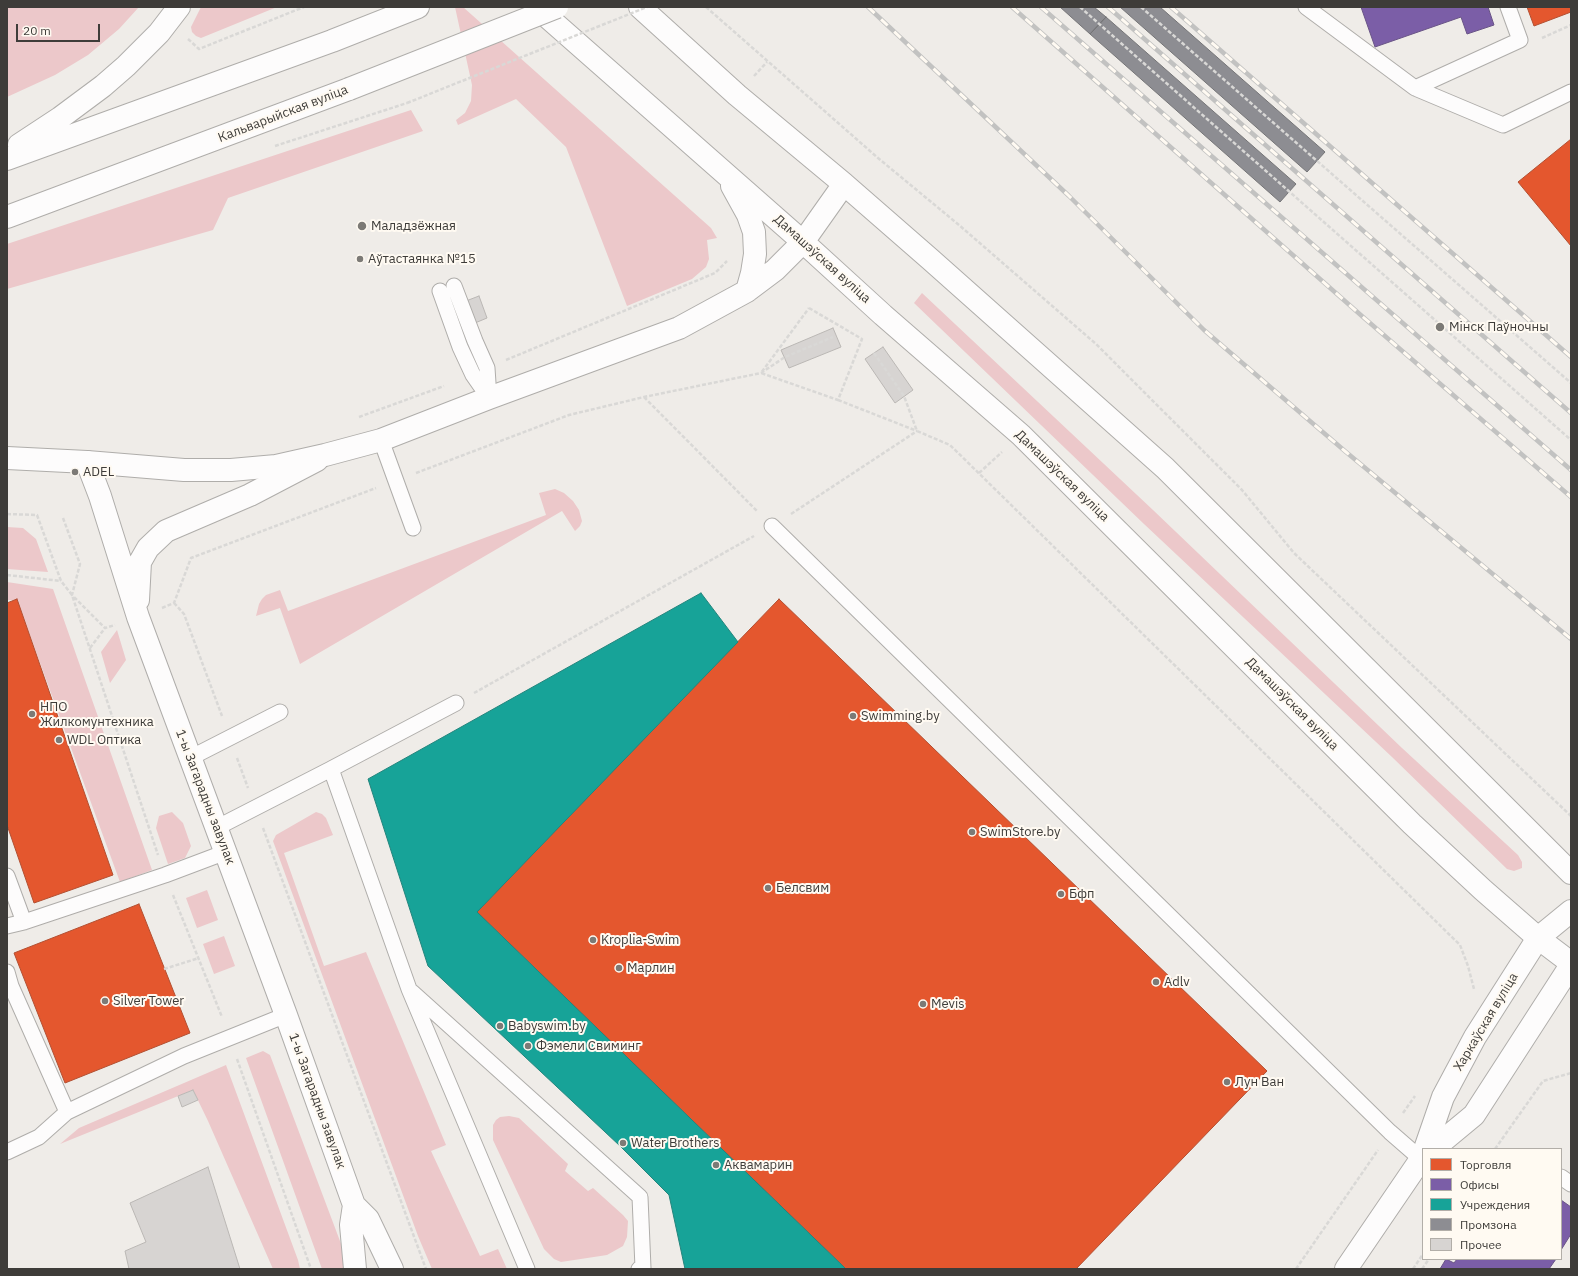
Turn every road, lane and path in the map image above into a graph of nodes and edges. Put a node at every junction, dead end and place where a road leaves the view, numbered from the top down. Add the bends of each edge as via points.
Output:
1 (179, 7) edge
2 (304, 7) edge
3 (418, 7) edge
4 (536, 7) edge
5 (557, 7) edge
6 (640, 7) edge
7 (647, 7) edge
8 (706, 7) edge
9 (1080, 7) edge
10 (1141, 7) edge
11 (1306, 7) edge
12 (1508, 7) edge
13 (1571, 25) edge
14 (188, 39) dead end
15 (1520, 40) junction
16 (1415, 88) junction
17 (1571, 92) edge
18 (407, 103) dead end
19 (7, 151) edge
20 (7, 159) edge
21 (719, 168) junction
22 (844, 184) junction
23 (7, 217) edge
24 (803, 242) junction
25 (728, 258) dead end
26 (454, 286) dead end
27 (440, 291) dead end
28 (747, 291) junction
29 (833, 337) dead end
30 (874, 353) dead end
31 (487, 368) junction
32 (760, 373) junction
33 (473, 375) junction
34 (1571, 383) edge
35 (644, 397) junction
36 (489, 398) junction
37 (838, 400) junction
38 (355, 419) dead end
39 (917, 430) junction
40 (1020, 435) junction
41 (381, 440) junction
42 (1571, 440) edge
43 (325, 455) junction
44 (7, 458) edge
45 (87, 462) junction
46 (979, 473) junction
47 (396, 480) junction
48 (62, 518) dead end
49 (772, 526) junction
50 (413, 528) dead end
51 (7, 575) edge
52 (61, 581) dead end
53 (174, 603) junction
54 (160, 609) dead end
55 (138, 617) junction
56 (115, 625) dead end
57 (106, 628) junction
58 (90, 648) dead end
59 (456, 703) joint
60 (280, 712) dead end
61 (230, 738) junction
62 (190, 758) junction
63 (331, 769) junction
64 (256, 808) junction
65 (1571, 816) edge
66 (216, 828) junction
67 (226, 852) junction
68 (1571, 873) edge
69 (7, 876) edge
70 (1571, 911) edge
71 (24, 922) junction
72 (7, 926) edge
73 (1538, 938) junction
74 (199, 958) dead end
75 (1571, 964) edge
76 (164, 969) dead end
77 (7, 972) edge
78 (409, 989) junction
79 (1475, 992) dead end
80 (286, 1015) junction
81 (1571, 1073) edge
82 (67, 1112) junction
83 (1427, 1148) edge
84 (1431, 1148) edge
85 (1496, 1148) edge
86 (1422, 1151) edge
87 (7, 1152) edge
88 (1422, 1157) edge
89 (1562, 1178) edge
90 (1571, 1184) edge
91 (354, 1205) junction
92 (1422, 1256) edge
93 (1428, 1260) edge
94 (355, 1269) edge
95 (392, 1269) edge
96 (426, 1269) edge
97 (527, 1269) edge
98 (639, 1269) edge
99 (1346, 1269) edge
100 (1413, 1269) edge
101 (1422, 1269) edge

1 - 19 main road via 159,33 103,86 60,118
2 - 14 path via 199,49
3 - 20 main road via 332,41
4 - 21 main road, Дамашэўская вуліца
5 - 23 main road, Кальварыйская вуліца, bridge via 349,89
6 - 22 main road via 737,95
7 - 18 path, bridge
8 - 65 path via 1096,344 1242,490 1294,553
9 - 42 path
10 - 34 path
11 - 16 lane
12 - 15 lane
13 - 15 path via 1540,39
15 - 16 lane
16 - 17 lane via 1503,125
21 - 24 main road, Дамашэўская вуліца
21 - 28 main road via 738,195 754,232 755,254
22 - 24 main road
22 - 68 main road via 1165,468
24 - 28 main road via 775,270
24 - 40 main road, Дамашэўская вуліца
25 - 31 path via 715,273
26 - 31 lane
27 - 33 lane
28 - 36 main road via 679,328
29 - 32 path via 785,357
30 - 39 path via 904,396
31 - 36 lane
32 - 35 path
32 - 37 path
32 - 37 path via 809,308 862,339
33 - 36 lane
33 - 38 path
35 - 47 path via 569,415
35 - 49 path
36 - 41 main road
37 - 39 path
39 - 46 path via 950,445
39 - 49 path
40 - 46 path
40 - 73 main road, Дамашэўская вуліца via 1412,824
41 - 43 main road
41 - 47 lane
43 - 45 main road via 276,466 231,470 184,470
43 - 55 main road via 250,495 166,531 148,548 140,562
44 - 45 main road
45 - 55 main road, 1-ы Загарадны завулак
46 - 79 path via 1460,945
47 - 50 lane
47 - 53 path via 191,558
48 - 57 path via 80,564 72,595
49 - 59 path
49 - 86 lane via 1390,1132
51 - 52 path
53 - 54 path
53 - 61 path via 184,614
55 - 62 main road, 1-ы Загарадны завулак
56 - 57 path
57 - 58 path
59 - 63 lane
60 - 61 lane
61 - 62 lane
61 - 64 path
62 - 66 main road, 1-ы Загарадны завулак
63 - 64 lane
63 - 78 lane
64 - 66 lane
64 - 96 path
66 - 67 main road, 1-ы Загарадны завулак
67 - 71 lane
67 - 80 main road, 1-ы Загарадны завулак
69 - 71 lane
70 - 73 main road, Харкаўская вуліца
71 - 72 lane
73 - 75 main road, Дамашэўская вуліца
73 - 83 main road, Харкаўская вуліца via 1475,1038 1443,1097
74 - 76 path
75 - 84 main road, Харкаўская вуліца via 1474,1115
77 - 82 lane via 10,986
78 - 97 lane
78 - 98 lane via 640,1198 642,1268
80 - 82 lane via 184,1056
80 - 91 main road, 1-ы Загарадны завулак
81 - 85 path via 1543,1081
82 - 87 lane via 39,1137
88 - 99 main road, Харкаўская вуліца
89 - 90 lane
91 - 94 main road, 1-ы Загарадны завулак via 351,1225
91 - 95 main road, 1-ы Загарадны завулак via 368,1219
92 - 100 path
93 - 101 path

